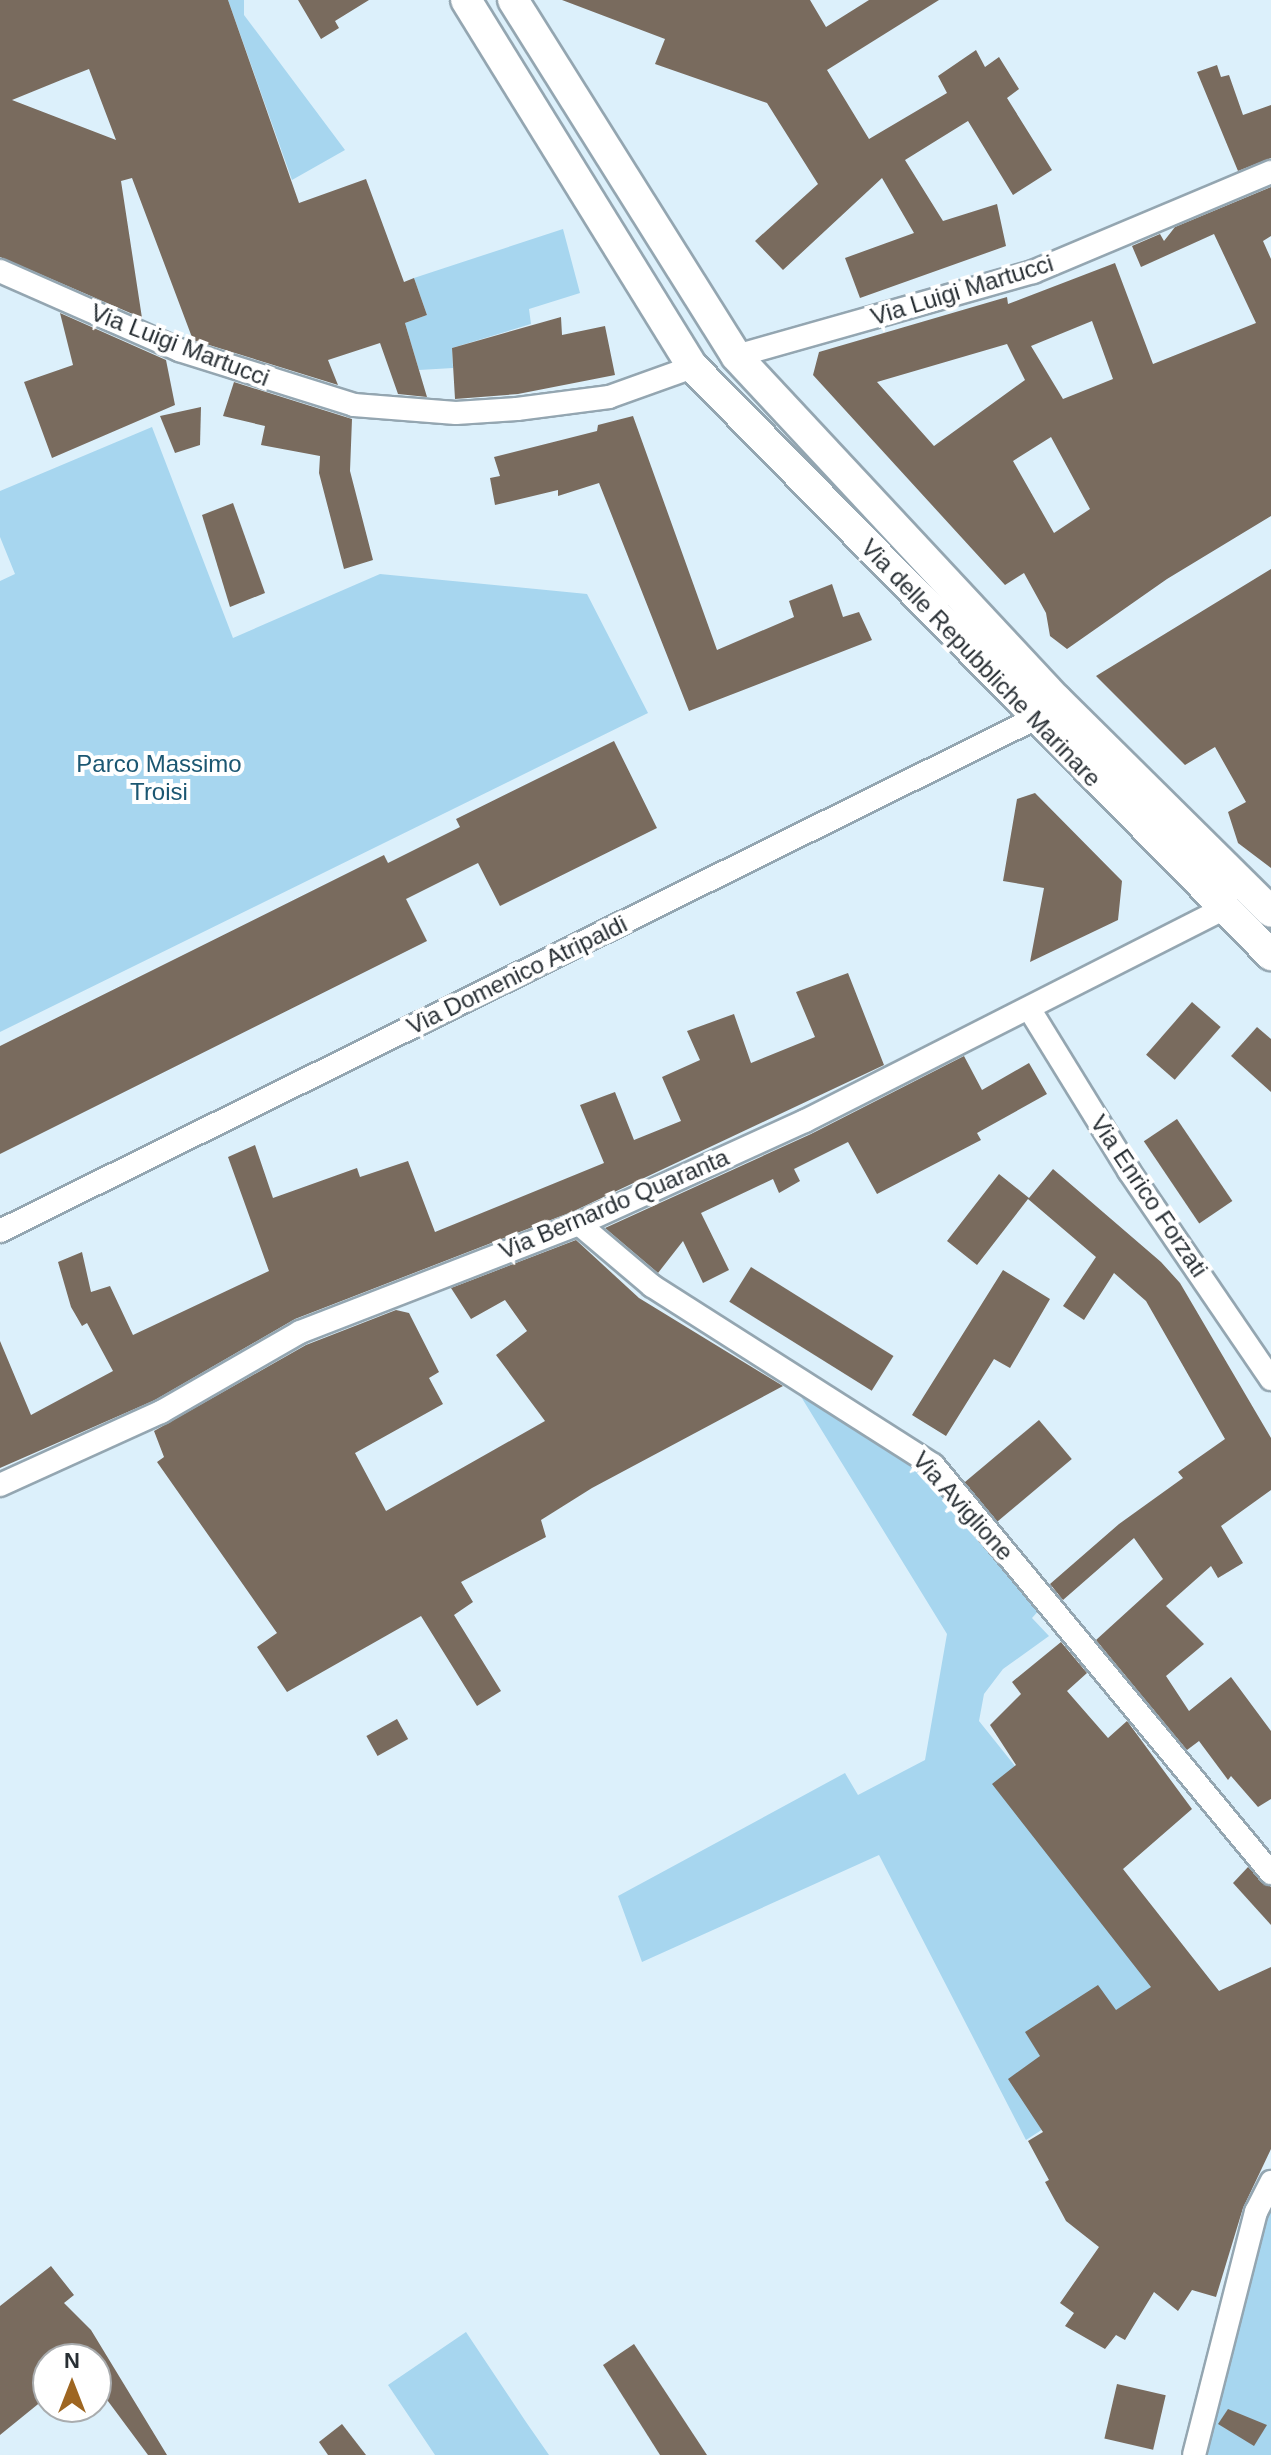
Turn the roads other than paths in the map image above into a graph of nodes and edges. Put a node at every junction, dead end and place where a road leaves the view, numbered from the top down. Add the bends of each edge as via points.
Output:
1 (466, 0) edge
2 (513, 0) edge
3 (1271, 172) edge
4 (0, 271) edge
5 (736, 356) junction
6 (693, 367) junction
7 (1046, 709) junction
8 (1265, 896) edge
9 (1223, 909) junction
10 (1271, 955) edge
11 (1030, 1010) junction
12 (579, 1224) junction
13 (0, 1231) edge
14 (1271, 1379) edge
15 (0, 1485) edge
16 (1271, 1873) edge
17 (1271, 2182) edge
18 (1194, 2455) edge

1 - 6 main road, Via delle Repubbliche Marinare
2 - 5 main road, Via delle Repubbliche Marinare
3 - 5 street, Via Luigi Martucci via 1033,272
4 - 6 street, Via Luigi Martucci via 193,355 354,405 456,413 517,409 609,397
5 - 6 main road
5 - 7 main road, Via delle Repubbliche Marinare
6 - 7 main road, Via delle Repubbliche Marinare
7 - 8 main road, Via delle Repubbliche Marinare
7 - 9 main road, Via delle Repubbliche Marinare
7 - 13 street, Via Domenico Atripaldi
8 - 9 main road
9 - 10 main road, Via delle Repubbliche Marinare
9 - 11 street, Via Bernardo Quaranta
11 - 12 street, Via Bernardo Quaranta
11 - 14 street, Via Enrico Forzati via 1129,1171
12 - 15 street, Via Bernardo Quaranta via 300,1332 161,1412
12 - 16 street, Via Aviglione via 664,1294 933,1465
17 - 18 street via 1256,2212

